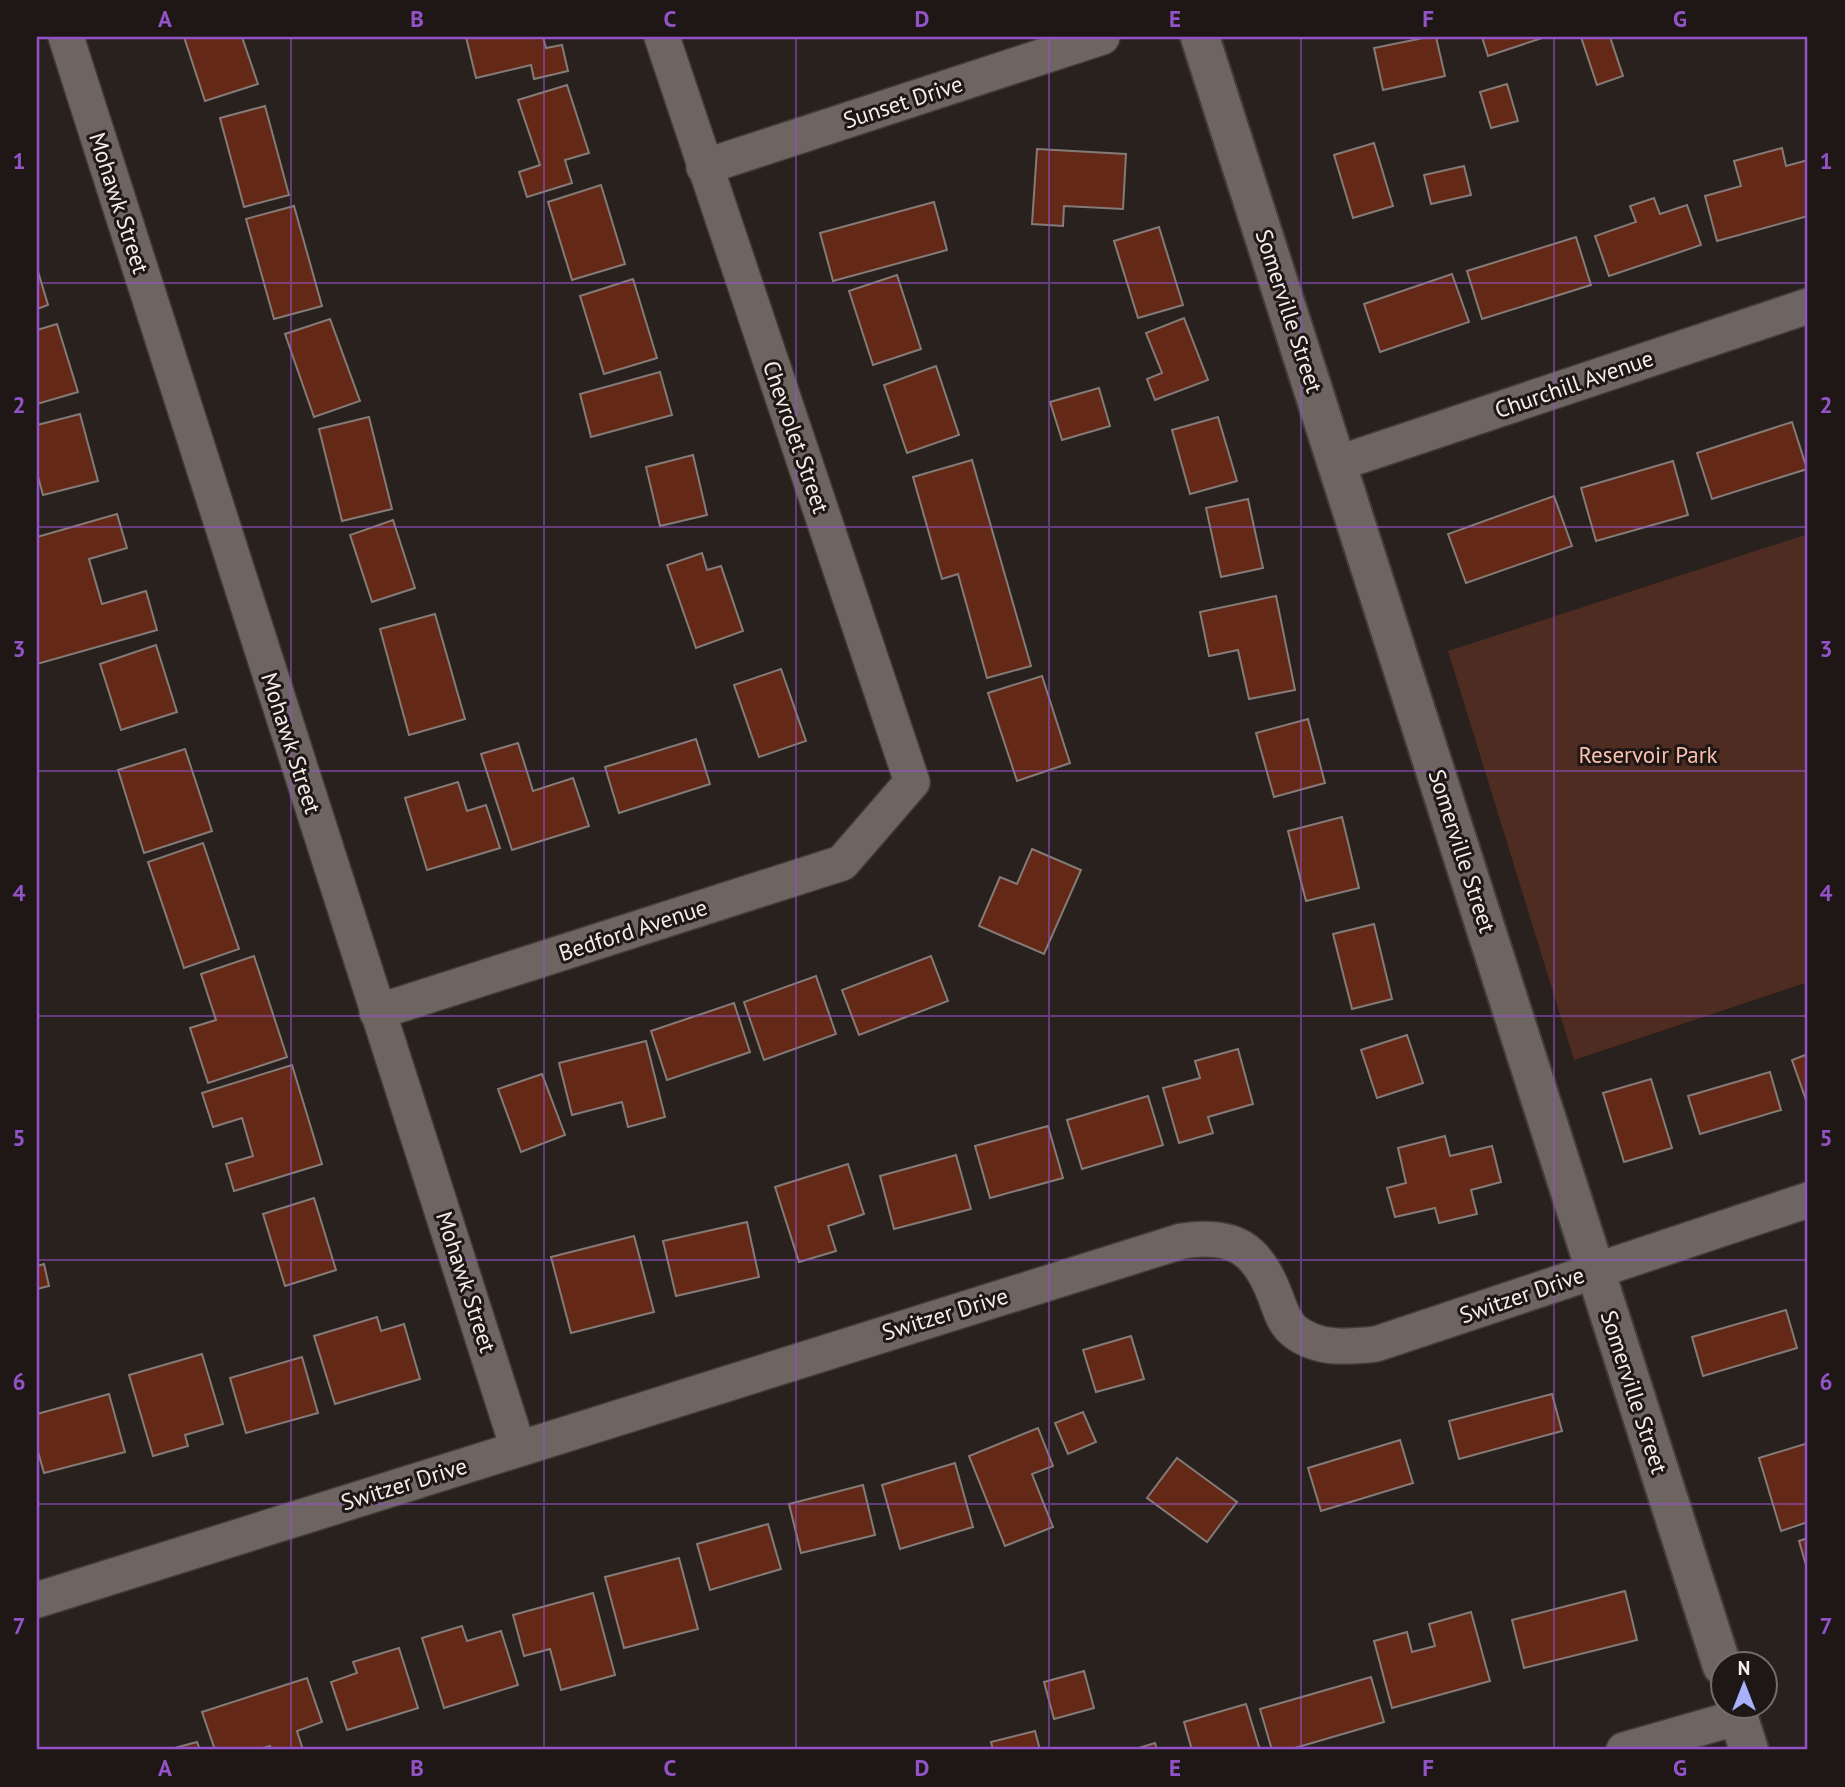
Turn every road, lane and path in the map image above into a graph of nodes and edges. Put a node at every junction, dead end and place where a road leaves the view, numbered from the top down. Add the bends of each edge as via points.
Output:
1 (66, 37) edge
2 (662, 37) edge
3 (1102, 37) edge
4 (1200, 37) edge
5 (704, 167) junction
6 (1808, 306) edge
7 (1339, 463) junction
8 (874, 826) joint
9 (377, 1012) junction
10 (1808, 1200) edge
11 (1595, 1270) junction
12 (518, 1448) junction
13 (37, 1600) edge
14 (1718, 1650) edge
15 (1741, 1725) edge
16 (1625, 1750) edge

1 - 9 street, Mohawk Street
2 - 5 street, Chevrolet Street
3 - 5 street, Sunset Drive
4 - 7 street, Somerville Street
5 - 8 street, Chevrolet Street via 912,782
6 - 7 street, Churchill Avenue
7 - 11 street, Somerville Street
8 - 9 street, Bedford Avenue via 842,863
9 - 12 street, Mohawk Street
10 - 11 street, Switzer Drive
11 - 12 street, Switzer Drive via 1376,1344 1345,1347 1321,1345 1291,1329 1267,1275 1249,1251 1217,1239 1191,1239
11 - 14 street, Somerville Street
12 - 13 street, Switzer Drive
15 - 16 street

